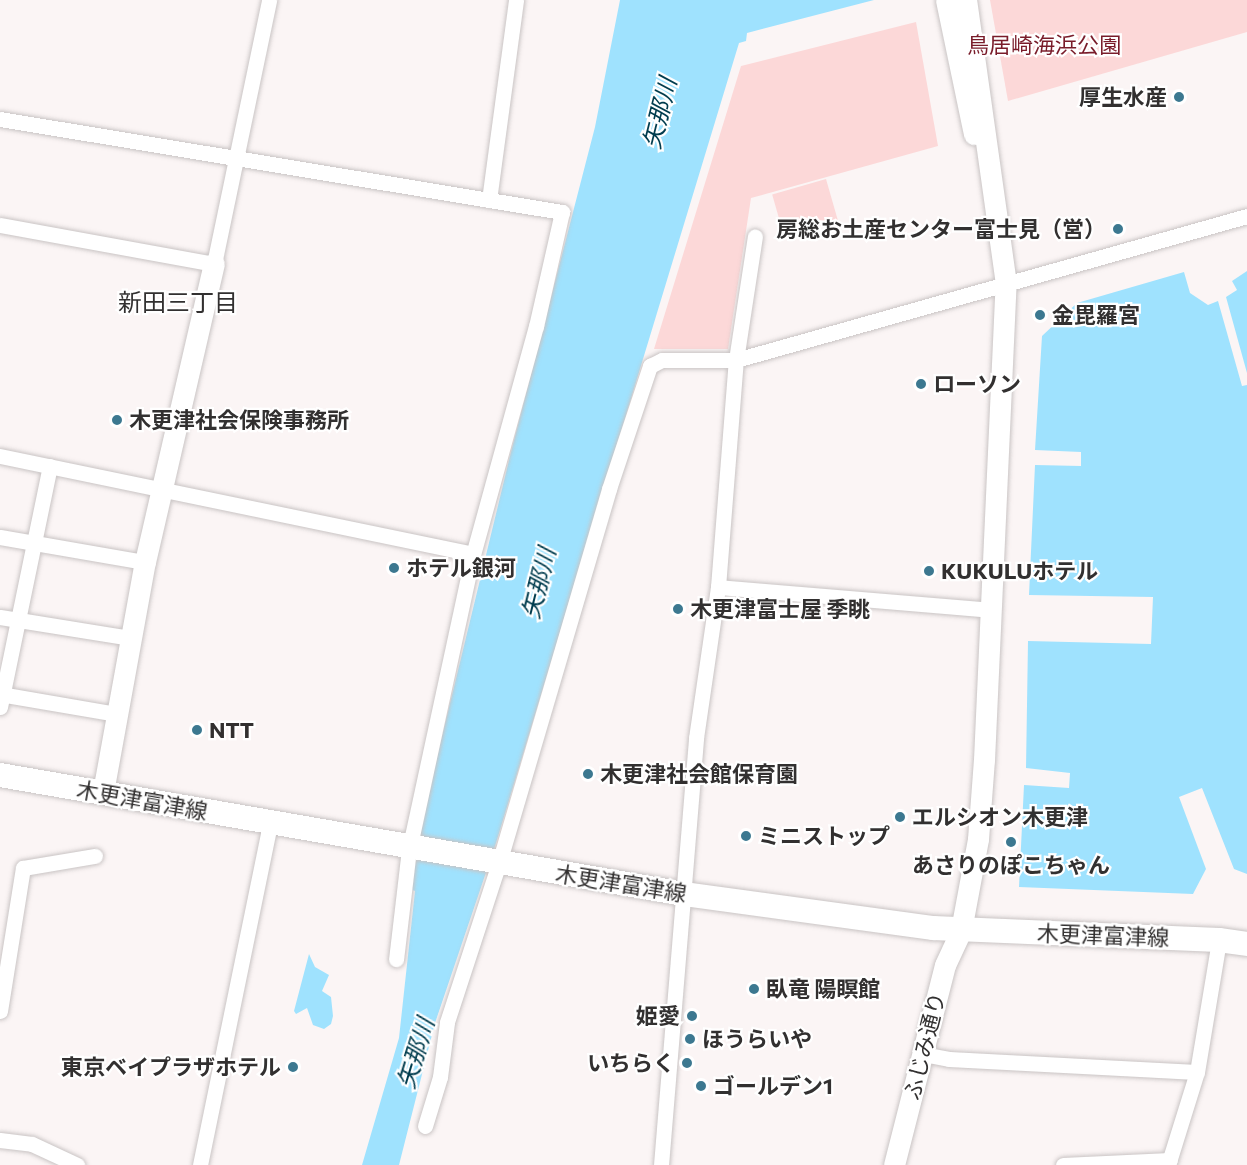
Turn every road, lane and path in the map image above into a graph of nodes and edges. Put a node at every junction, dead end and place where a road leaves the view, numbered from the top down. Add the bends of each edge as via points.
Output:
1 (269, 0) edge
2 (516, 0) edge
3 (946, 0) edge
4 (966, 0) edge
5 (965, 45) junction
6 (0, 119) edge
7 (236, 158) junction
8 (489, 200) junction
9 (1247, 216) edge
10 (0, 225) edge
11 (755, 236) dead end
12 (214, 264) junction
13 (1006, 284) junction
14 (736, 360) junction
15 (0, 456) edge
16 (50, 466) junction
17 (161, 490) junction
18 (0, 537) edge
19 (33, 543) junction
20 (473, 554) junction
21 (144, 562) junction
22 (718, 587) junction
23 (991, 610) junction
24 (0, 617) edge
25 (19, 620) junction
26 (131, 638) junction
27 (1, 698) edge
28 (117, 714) junction
29 (0, 776) edge
30 (103, 792) junction
31 (270, 824) junction
32 (409, 849) junction
33 (94, 856) dead end
34 (500, 863) junction
35 (684, 894) junction
36 (962, 930) junction
37 (1219, 940) junction
38 (1247, 944) edge
39 (396, 959) dead end
40 (0, 1011) edge
41 (922, 1054) junction
42 (1197, 1072) junction
43 (425, 1126) dead end
44 (0, 1140) edge
45 (1169, 1162) edge
46 (1073, 1164) edge
47 (77, 1165) edge
48 (200, 1165) edge
49 (662, 1165) edge
50 (894, 1165) edge

1 - 7 street
2 - 8 street
3 - 5 street
4 - 5 street
5 - 13 street, ふじみ通り
6 - 7 street
7 - 8 street
7 - 12 street
8 - 20 street via 562,212 536,326
9 - 13 street
10 - 12 street
11 - 14 street
12 - 17 street
13 - 14 street
13 - 23 street, ふじみ通り
14 - 22 street
14 - 34 street via 662,360 650,366 609,489
15 - 16 street
16 - 17 street
16 - 19 street
17 - 20 street
17 - 21 street
18 - 19 street
19 - 21 street
19 - 25 street
20 - 32 street
21 - 26 street
22 - 23 street
22 - 35 street via 696,738
23 - 36 street, ふじみ通り via 978,839
24 - 25 street
25 - 26 street
25 - 27 street
26 - 28 street
27 - 28 street
28 - 30 street
29 - 30 main road, 木更津富津線
30 - 31 main road, 木更津富津線
31 - 32 main road, 木更津富津線
31 - 48 street
32 - 34 main road, 木更津富津線
32 - 39 street
33 - 40 street via 22,868
34 - 35 main road, 木更津富津線
34 - 43 street via 447,1022 440,1077
35 - 36 main road, 木更津富津線
35 - 49 street
36 - 37 main road, 木更津富津線
36 - 41 street, ふじみ通り via 945,965
37 - 38 main road, 木更津富津線
37 - 42 street
41 - 42 street via 972,1061
41 - 50 street, ふじみ通り
42 - 45 street
44 - 47 street via 33,1144
45 - 46 street

